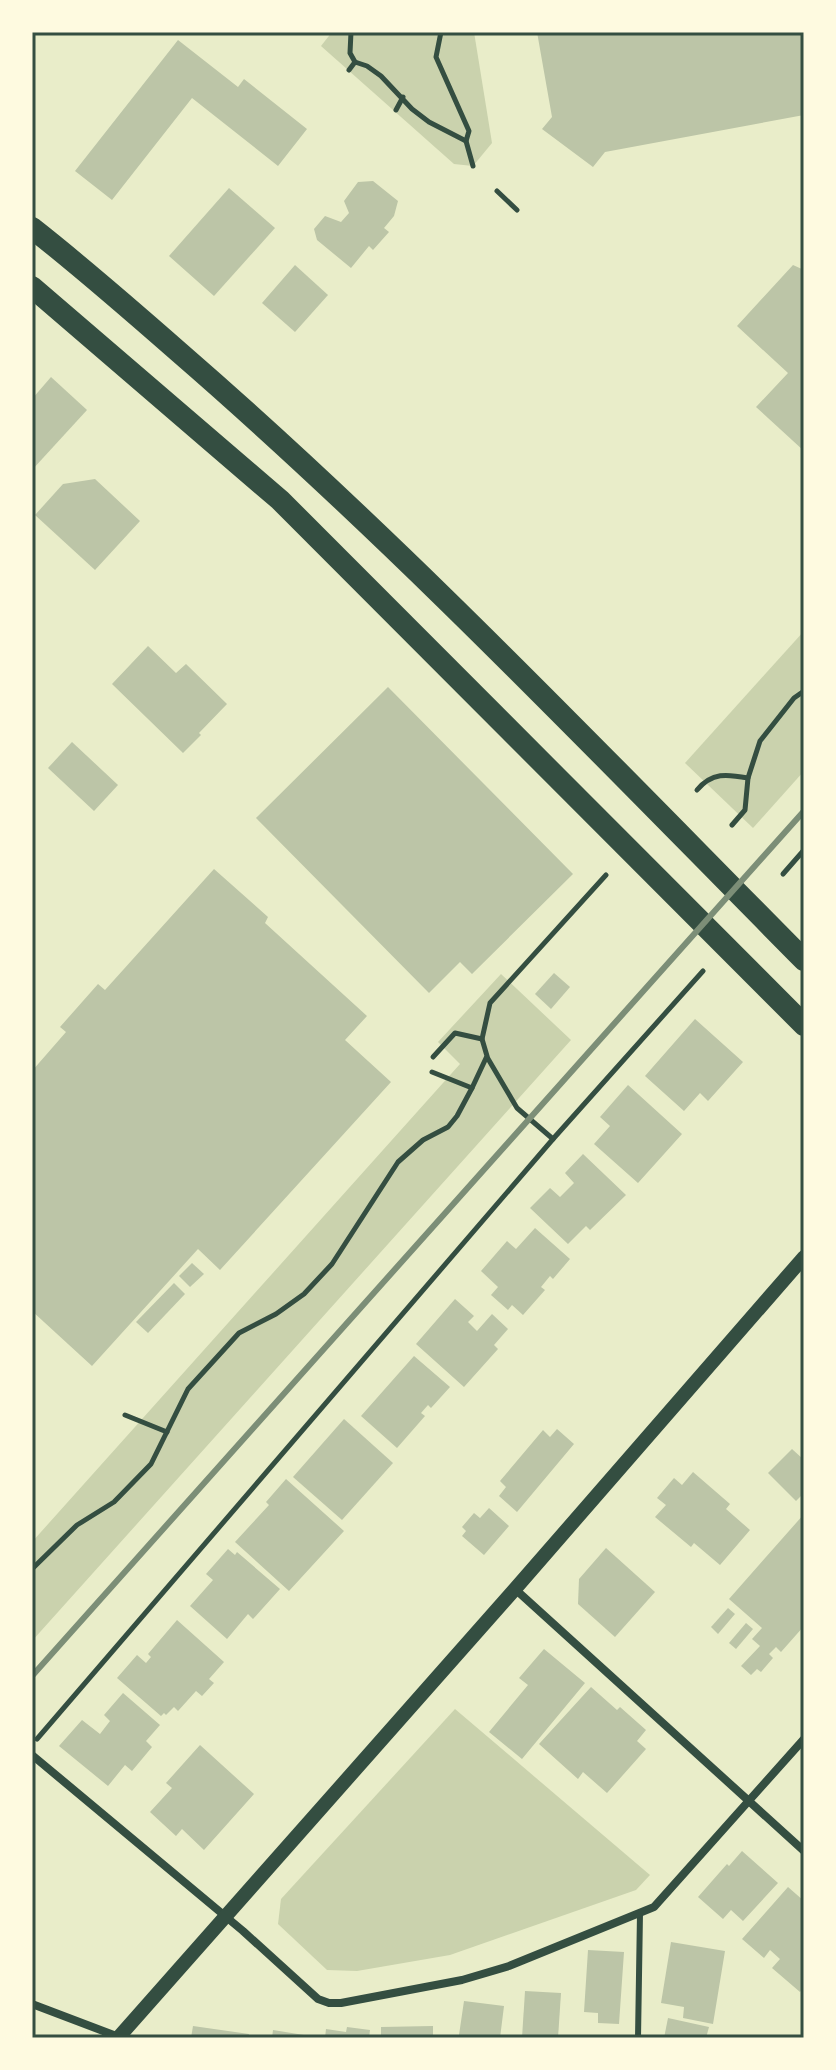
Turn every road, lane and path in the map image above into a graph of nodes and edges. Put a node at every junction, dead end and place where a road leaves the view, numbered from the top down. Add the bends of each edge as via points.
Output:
1 (351, 32) edge
2 (441, 32) edge
3 (355, 62) junction
4 (349, 70) dead end
5 (403, 97) junction
6 (396, 110) dead end
7 (466, 141) junction
8 (473, 166) dead end
9 (497, 191) dead end
10 (517, 210) dead end
11 (32, 228) edge
12 (32, 287) edge
13 (804, 691) edge
14 (748, 778) junction
15 (697, 790) dead end
16 (732, 825) dead end
17 (804, 850) edge
18 (783, 874) dead end
19 (606, 875) dead end
20 (804, 960) edge
21 (703, 971) dead end
22 (804, 1025) edge
23 (482, 1039) junction
24 (487, 1056) junction
25 (433, 1057) dead end
26 (432, 1072) dead end
27 (472, 1088) junction
28 (553, 1139) junction
29 (804, 1257) edge
30 (125, 1415) dead end
31 (167, 1432) junction
32 (32, 1569) edge
33 (515, 1589) junction
34 (804, 1739) edge
35 (32, 1746) edge
36 (32, 1755) edge
37 (749, 1803) junction
38 (804, 1851) edge
39 (640, 1913) junction
40 (225, 1916) junction
41 (32, 2004) edge
42 (119, 2037) edge
43 (638, 2038) edge

1 - 3 path
2 - 7 path via 436,57 469,131
3 - 4 path
3 - 5 path via 381,76
5 - 6 path
5 - 7 path via 429,122
7 - 8 path
9 - 10 path
11 - 20 highway via 320,479
12 - 22 highway via 280,500
13 - 14 path via 760,741
14 - 15 path via 712,777
14 - 16 path via 745,810
17 - 18 path
19 - 23 path via 490,1003
21 - 28 path
23 - 24 path
23 - 25 path via 455,1033
24 - 27 path
24 - 28 path via 517,1108
26 - 27 path
27 - 31 path via 448,1127 398,1162 332,1264 304,1294 239,1333 188,1389
28 - 35 path
29 - 33 street
30 - 31 path
31 - 32 path via 151,1464 114,1502 77,1525
33 - 37 street
33 - 40 street
34 - 37 street
36 - 40 street
37 - 38 street
37 - 39 street via 654,1907
39 - 40 street via 509,1966 341,2003 318,1999
39 - 43 lane
40 - 42 street
41 - 42 street

